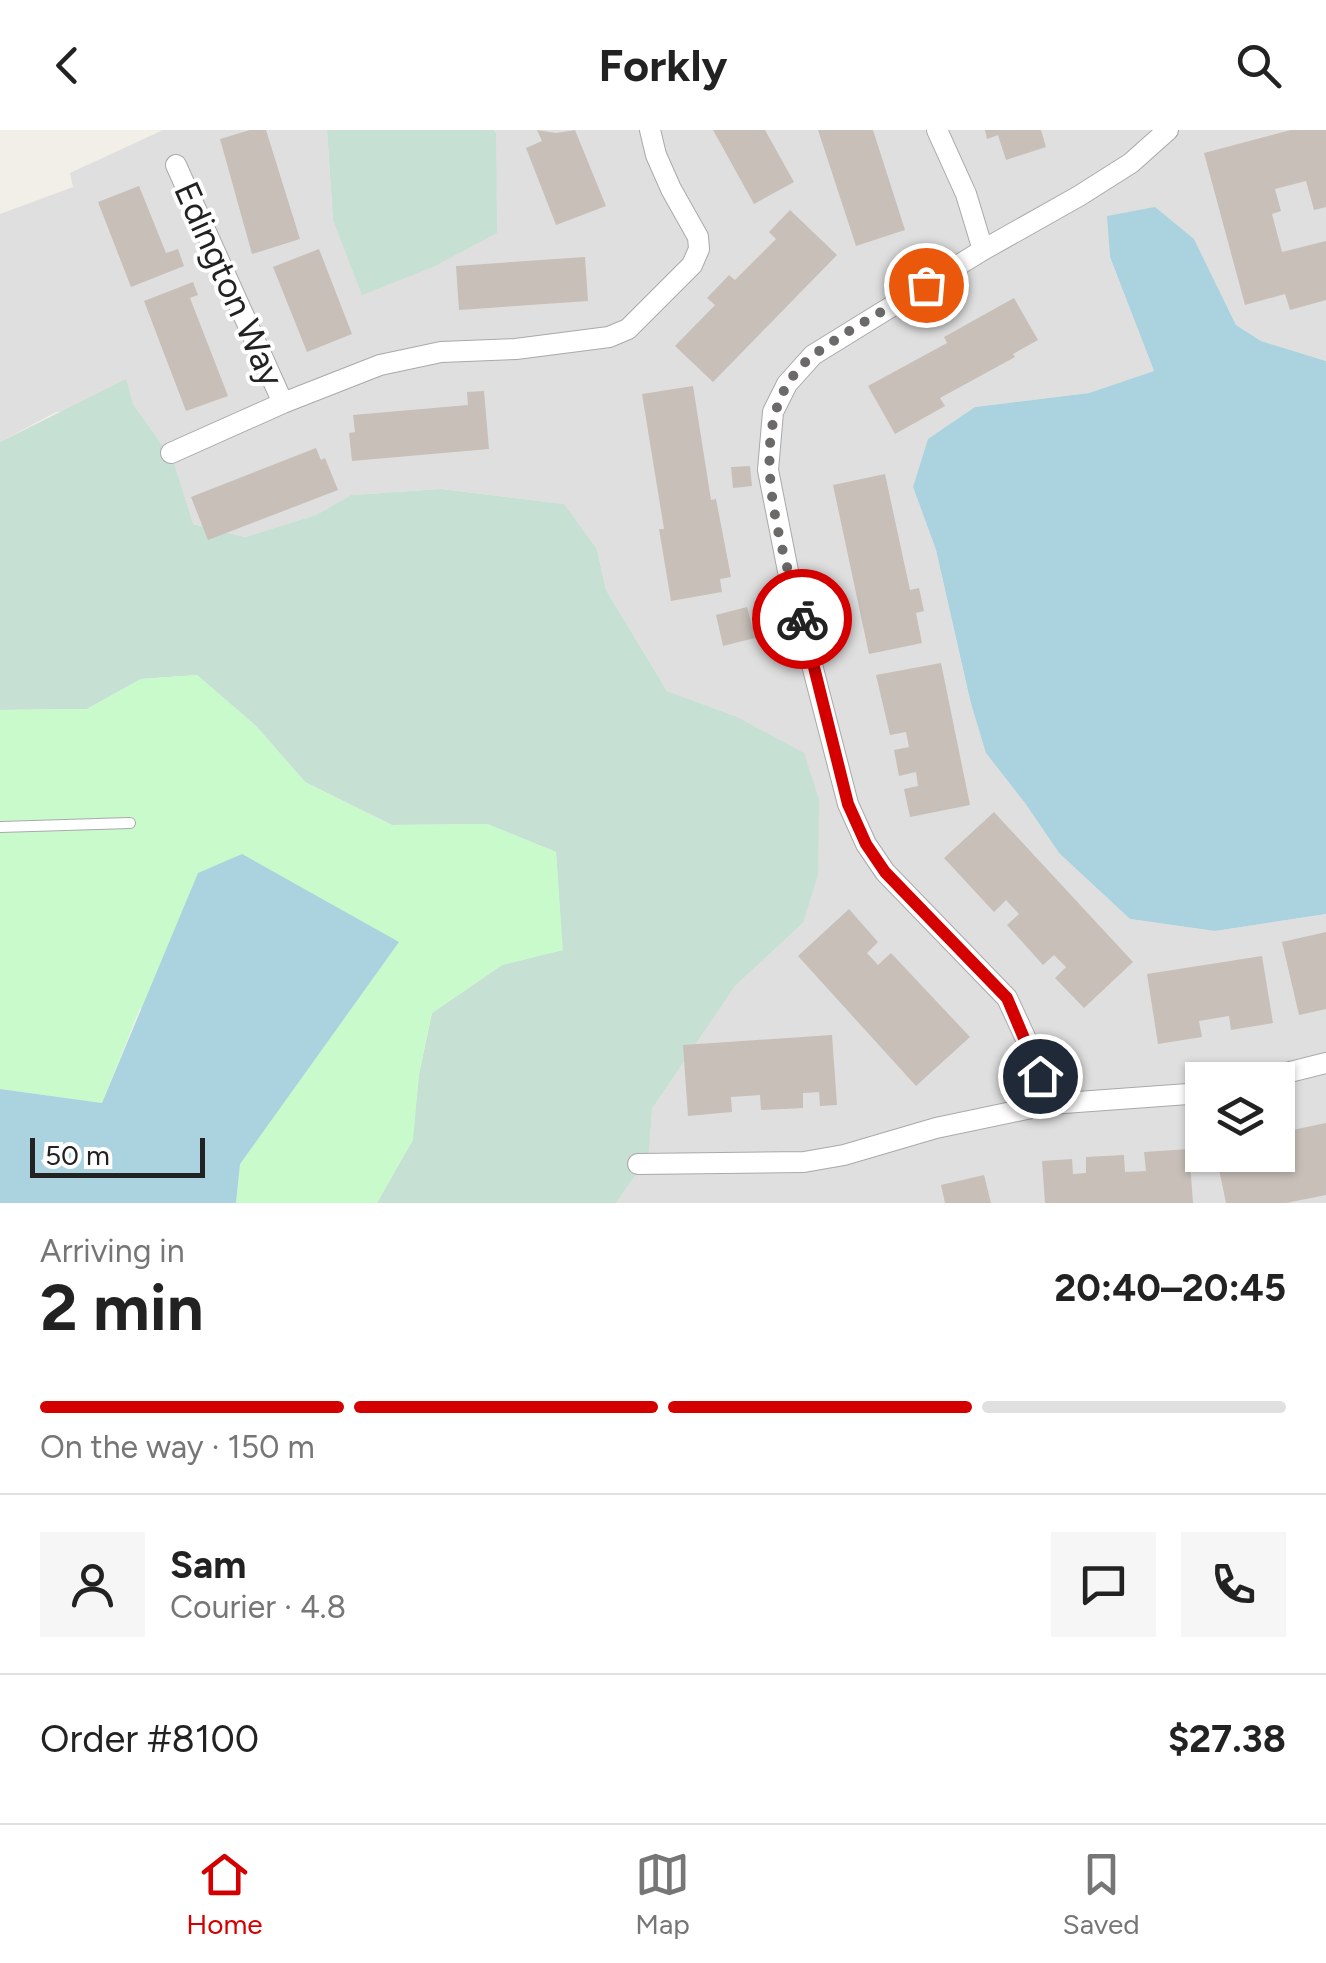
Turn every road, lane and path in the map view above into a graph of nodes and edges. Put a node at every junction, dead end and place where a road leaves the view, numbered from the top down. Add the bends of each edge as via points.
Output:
1 (650, 130) edge
2 (938, 130) edge
3 (1168, 130) edge
4 (176, 165) dead end
5 (983, 250) junction
6 (283, 404) junction
7 (171, 453) dead end
8 (130, 823) dead end
9 (0, 827) edge
10 (1326, 1063) edge
11 (1295, 1071) edge
12 (1185, 1095) edge
13 (1050, 1104) junction
14 (638, 1164) dead end

1 - 6 street via 699,249 692,265 628,329 609,337 442,352 380,365
2 - 5 street
3 - 5 street via 1118,172
4 - 6 street, Edington Way
5 - 13 street via 813,355 774,412 768,470 789,576 866,844 1007,998
6 - 7 street
8 - 9 lane
10 - 11 street
12 - 13 street
13 - 14 street via 804,1162

